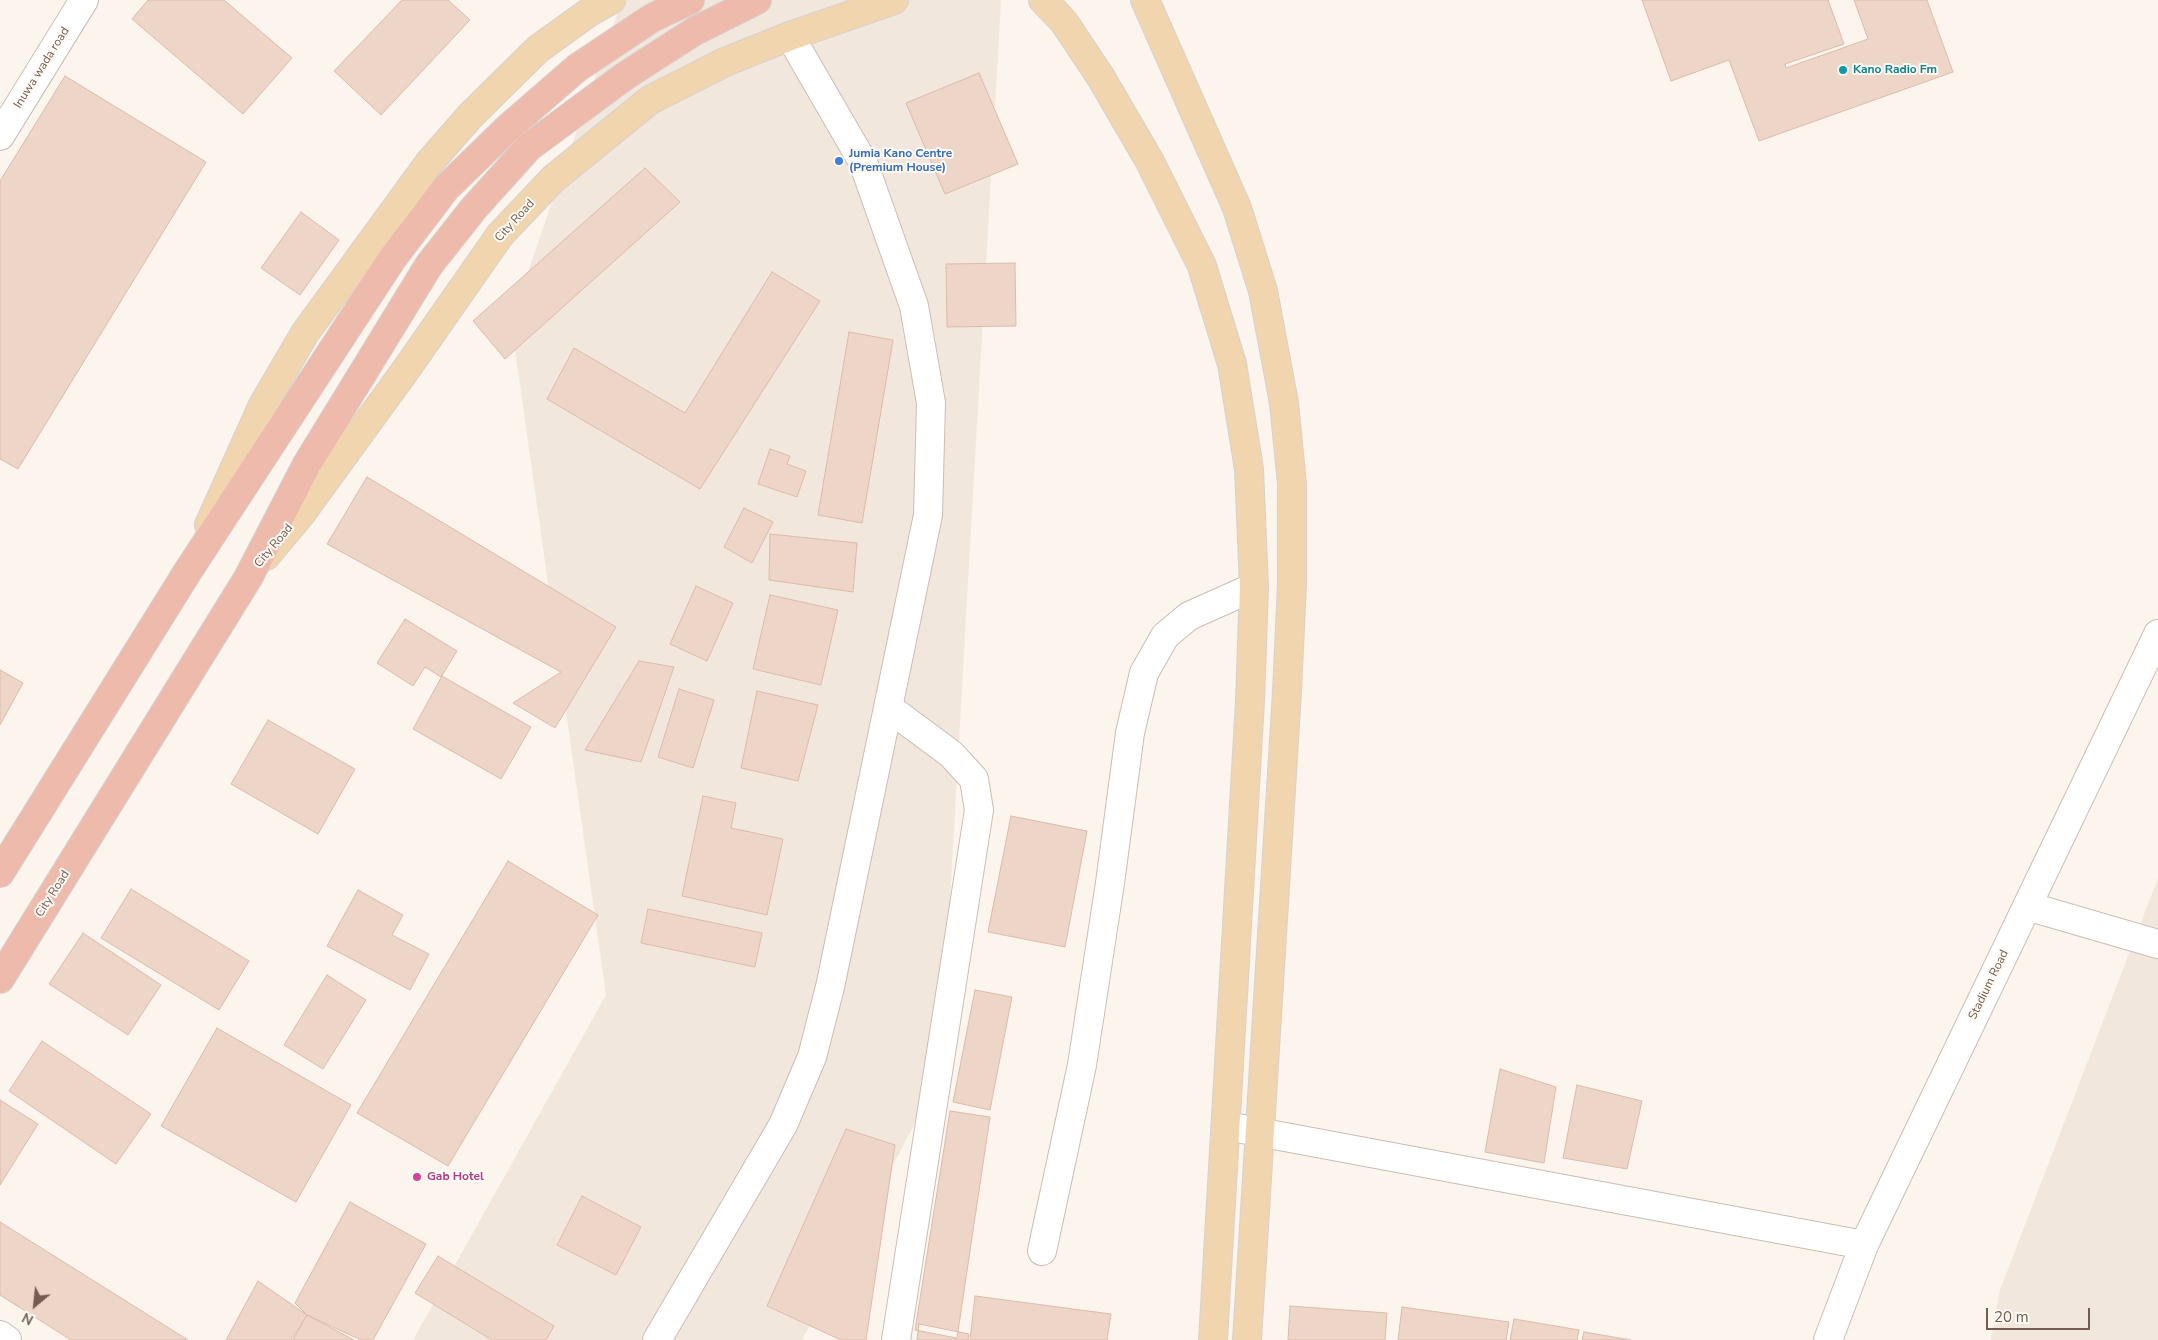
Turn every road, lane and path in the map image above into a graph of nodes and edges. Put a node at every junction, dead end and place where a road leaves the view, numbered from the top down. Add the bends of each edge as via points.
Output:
1 (84, 0) edge
2 (611, 0) edge
3 (690, 0) edge
4 (757, 0) edge
5 (894, 0) edge
6 (1043, 0) edge
7 (1145, 0) edge
8 (790, 36) junction
9 (0, 136) edge
10 (188, 571) junction
11 (248, 578) junction
12 (1254, 587) junction
13 (2158, 634) edge
14 (888, 708) junction
15 (0, 873) edge
16 (2027, 906) junction
17 (2158, 944) edge
18 (0, 979) edge
19 (1226, 1126) junction
20 (1260, 1131) junction
21 (1864, 1245) junction
22 (1042, 1251) dead end
23 (0, 1335) edge
24 (8, 1340) edge
25 (657, 1340) edge
26 (896, 1340) edge
27 (1213, 1340) edge
28 (1247, 1340) edge
29 (1828, 1340) edge

1 - 9 street, Inuwa wada road
2 - 10 main road via 538,49 470,115 429,163 305,333 263,405
3 - 10 highway via 652,18 577,68 446,188 392,259
4 - 11 highway, City Road via 695,31 625,76 528,147 474,208 429,266 307,464
5 - 8 main road, City Road
6 - 12 main road via 1064,22 1100,76 1149,160 1202,266 1232,364 1248,468
7 - 20 main road via 1237,208 1263,291 1284,403 1292,484 1292,583
8 - 11 main road, City Road via 725,62 650,100 553,179 500,235 301,514
8 - 14 street via 863,162 914,306 931,404 928,515
10 - 15 highway
11 - 18 highway, City Road
12 - 19 main road
12 - 22 street via 1189,616 1165,636 1144,673 1130,733 1082,1065
13 - 16 street, Stadium Road
14 - 25 street via 830,987 812,1057 783,1125
14 - 26 street via 952,754 974,779 979,810
16 - 17 street
16 - 21 street, Stadium Road
19 - 20 street
19 - 27 main road
20 - 21 street
20 - 28 main road
21 - 29 street, Stadium Road
23 - 24 street

